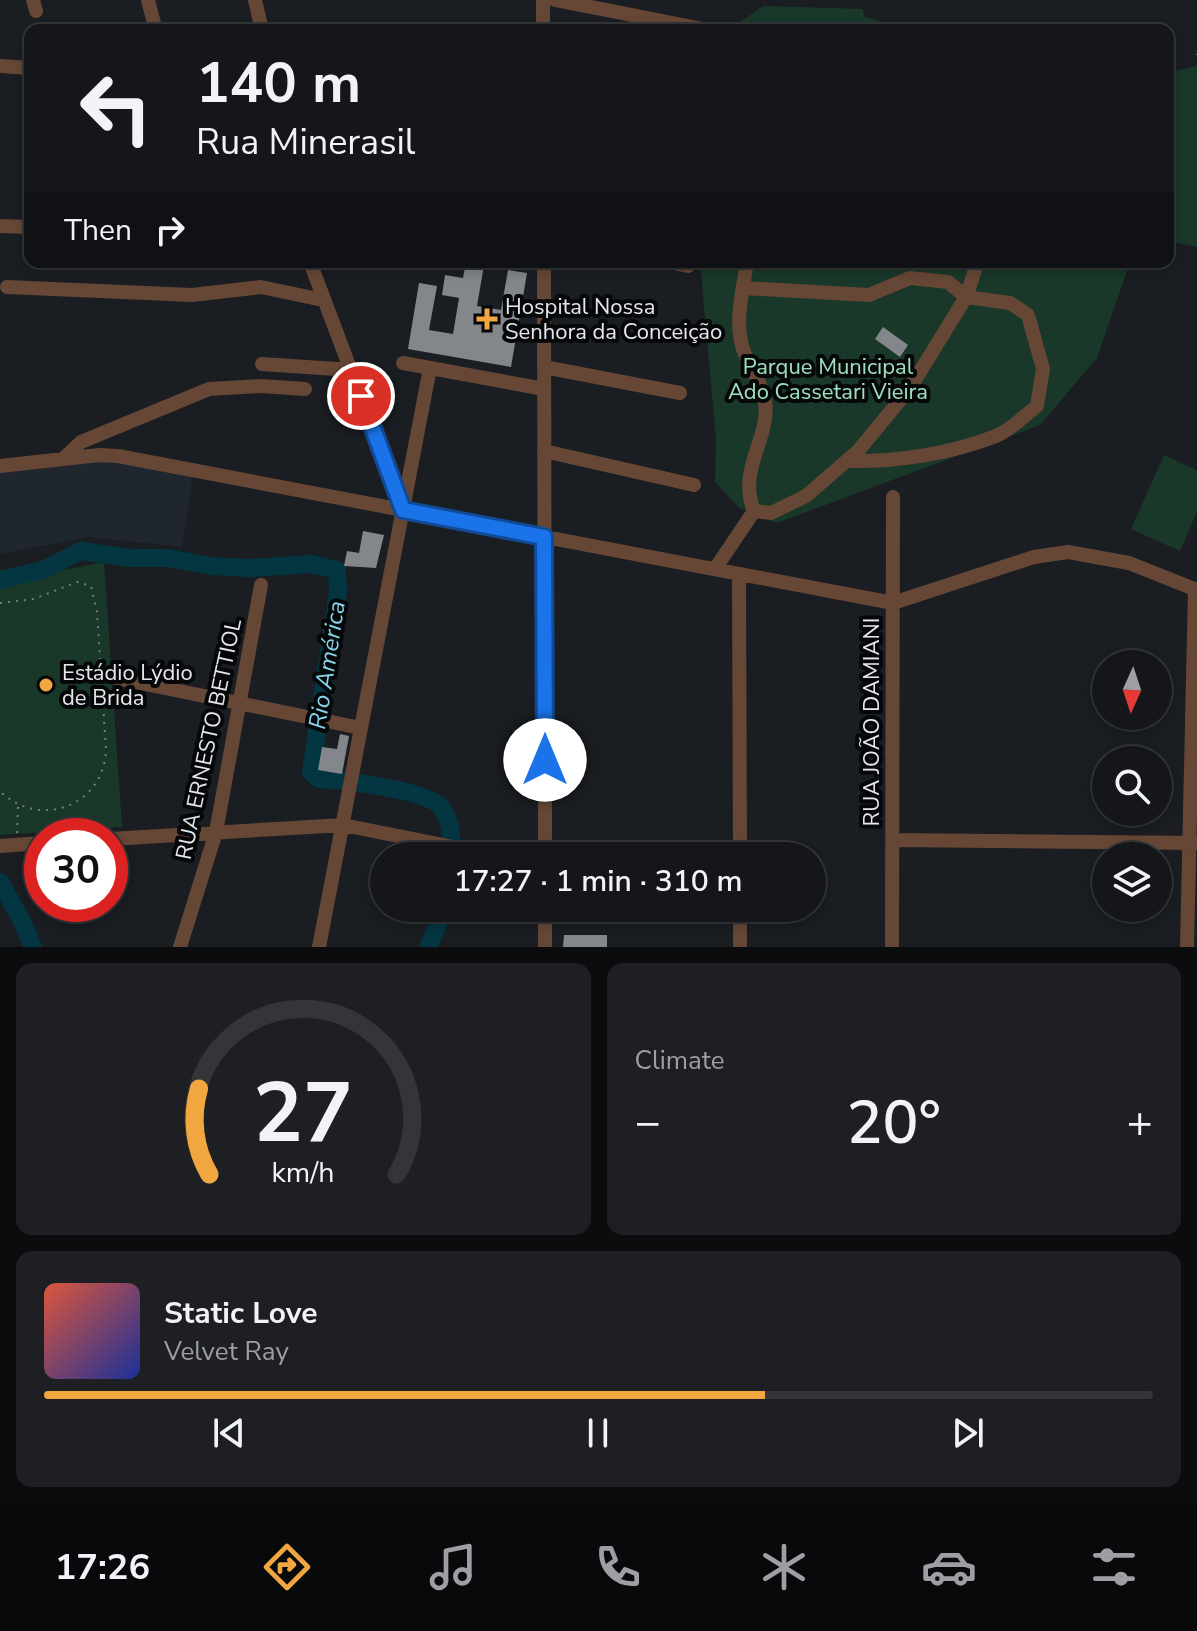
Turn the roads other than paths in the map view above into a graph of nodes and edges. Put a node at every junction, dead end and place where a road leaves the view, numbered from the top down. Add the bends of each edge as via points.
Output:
1 (148, 0) edge
2 (255, 0) edge
3 (543, 0) edge
4 (555, 0) edge
5 (154, 23) dead end
6 (261, 24) edge
7 (543, 24) edge
8 (677, 24) edge
9 (0, 66) edge
10 (24, 68) edge
11 (0, 226) edge
12 (24, 227) edge
13 (312, 268) edge
14 (544, 268) edge
15 (746, 268) edge
16 (975, 268) edge
17 (948, 282) junction
18 (7, 287) dead end
19 (743, 288) junction
20 (966, 297) junction
21 (323, 300) junction
22 (953, 316) junction
23 (403, 363) dead end
24 (262, 364) dead end
25 (544, 367) junction
26 (430, 368) junction
27 (351, 370) junction
28 (305, 389) dead end
29 (544, 389) junction
30 (680, 393) dead end
31 (544, 451) junction
32 (62, 459) junction
33 (847, 461) junction
34 (0, 466) edge
35 (694, 485) dead end
36 (893, 497) dead end
37 (403, 510) junction
38 (754, 511) junction
39 (544, 537) junction
40 (715, 569) junction
41 (739, 574) junction
42 (261, 585) dead end
43 (1196, 590) edge
44 (893, 603) junction
45 (116, 678) dead end
46 (239, 703) junction
47 (361, 728) junction
48 (343, 825) junction
49 (216, 832) junction
50 (128, 838) edge
51 (892, 840) junction
52 (430, 842) edge
53 (545, 842) edge
54 (740, 842) edge
55 (1193, 843) edge
56 (24, 844) edge
57 (0, 846) edge
58 (545, 922) edge
59 (740, 922) edge
60 (180, 947) edge
61 (319, 947) edge
62 (545, 947) edge
63 (740, 947) edge
64 (892, 947) edge
65 (1187, 947) edge

1 - 5 street
2 - 6 street
3 - 7 street
4 - 8 street
9 - 10 street
11 - 12 street
13 - 21 street
14 - 25 street
15 - 19 street
16 - 20 street
17 - 19 street via 910,278 869,295
17 - 20 street
17 - 22 street
18 - 21 street via 192,295 261,287
19 - 38 street via 742,346 765,401 750,469 748,496
20 - 22 street
20 - 33 street via 1010,303 1028,315 1043,369 1037,406 999,435 970,444 882,462
21 - 27 street
22 - 33 street via 910,388
23 - 26 street
24 - 27 street
25 - 29 street
25 - 30 street
26 - 29 street
26 - 37 street
27 - 37 street
28 - 32 street via 209,389 81,442
29 - 31 street
31 - 35 street
31 - 39 street
32 - 34 street
32 - 37 street via 118,456
33 - 38 street via 806,496 771,513
36 - 44 street, RUA JOÃO DAMIANI
37 - 39 street
37 - 47 street
38 - 40 street
39 - 40 street
39 - 53 street
40 - 41 street
41 - 44 street
41 - 54 street
42 - 46 street, RUA ERNESTO BETTIOL
43 - 44 street via 1129,563 1068,552 1034,557
43 - 55 street
44 - 51 street, RUA JOÃO DAMIANI
45 - 46 street
46 - 47 street
46 - 49 street, RUA ERNESTO BETTIOL
47 - 48 street
48 - 49 street
48 - 52 street
48 - 61 street
49 - 50 street
49 - 60 street, RUA ERNESTO BETTIOL
51 - 55 street
51 - 64 street, RUA JOÃO DAMIANI
55 - 65 street
56 - 57 street
58 - 62 street
59 - 63 street

